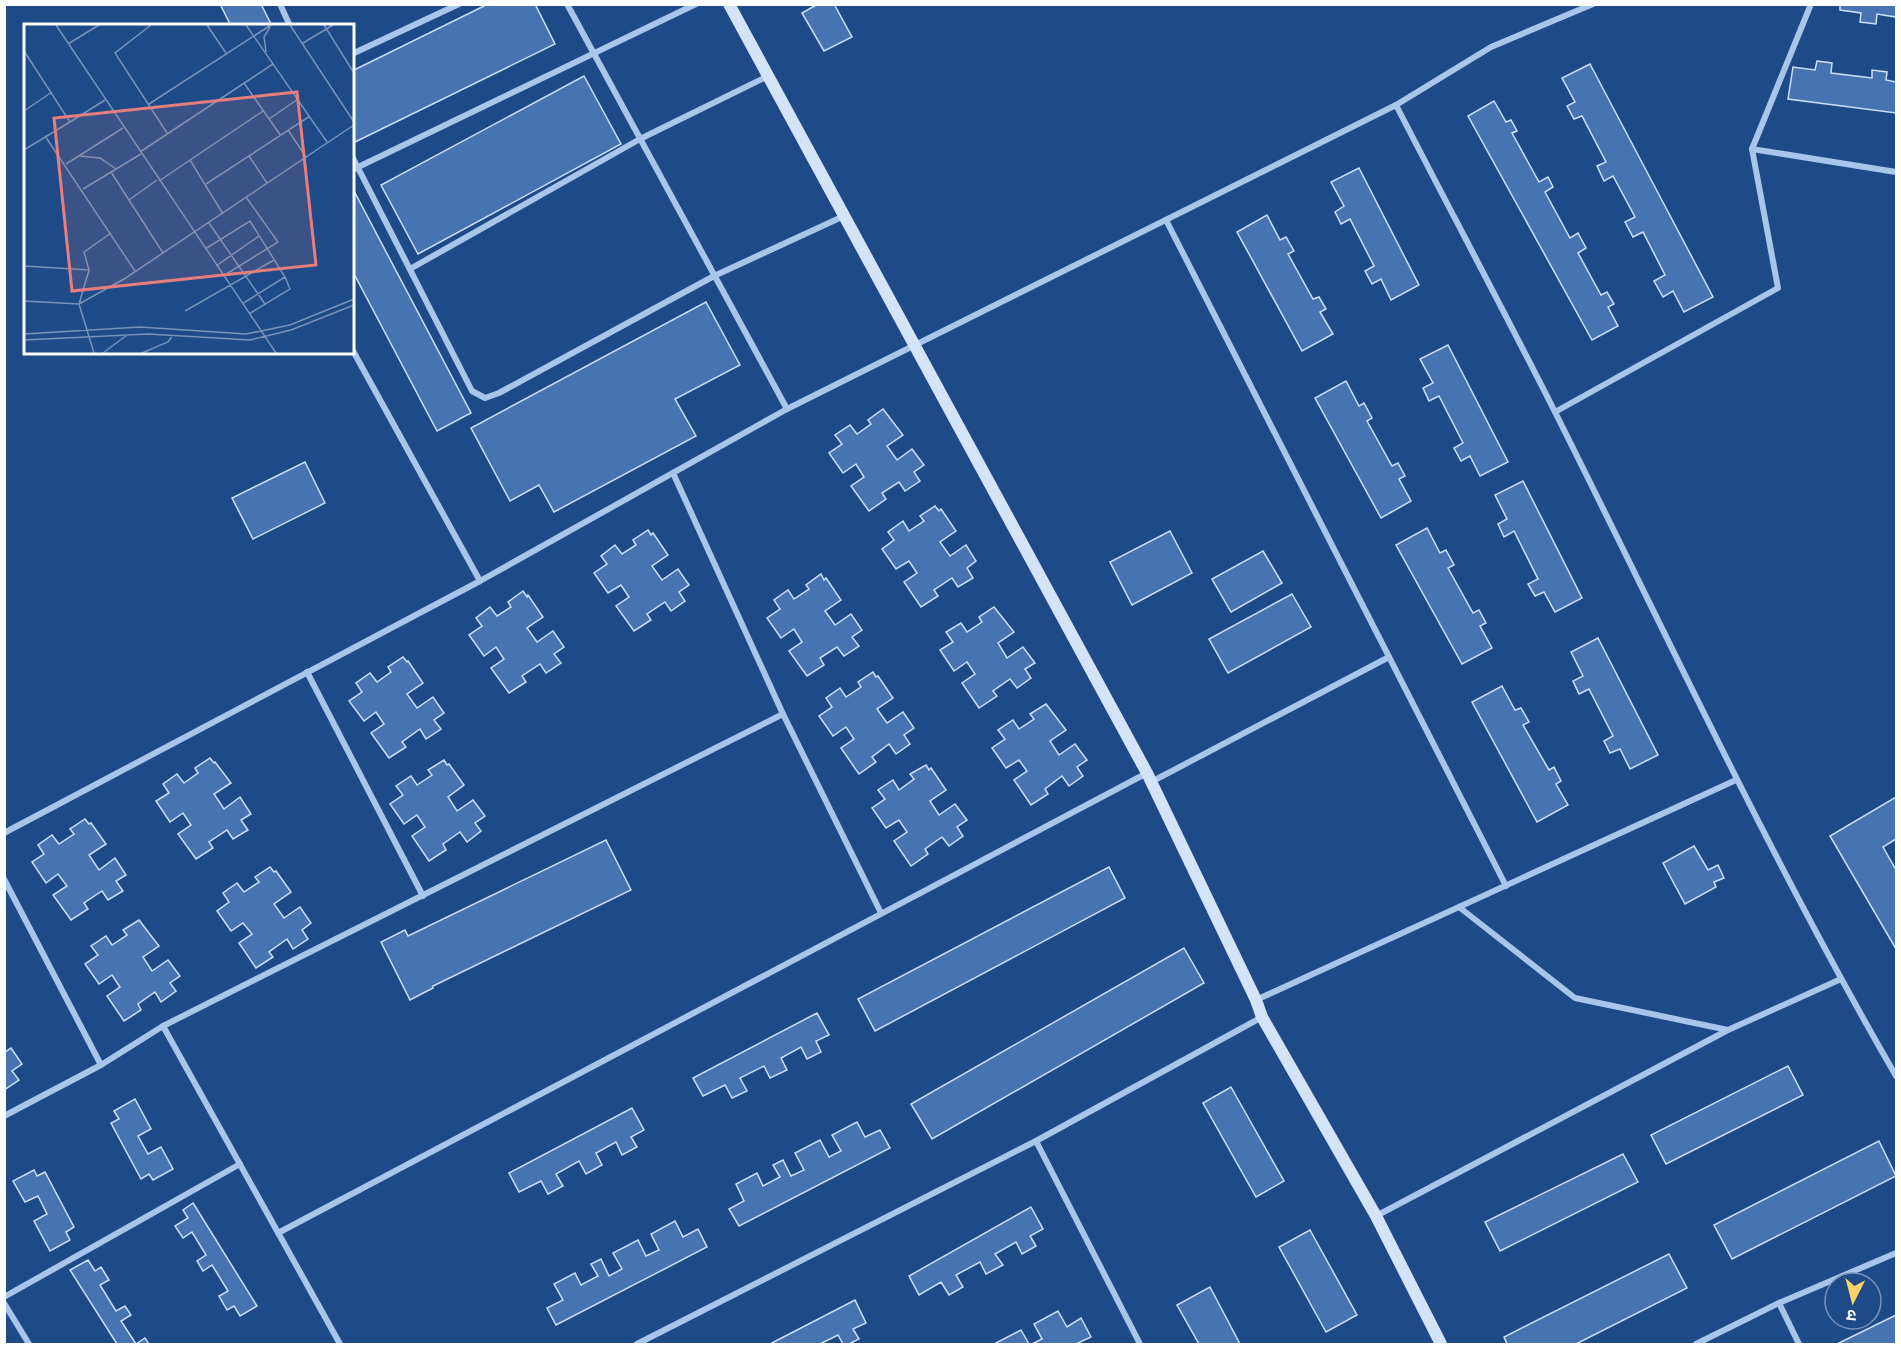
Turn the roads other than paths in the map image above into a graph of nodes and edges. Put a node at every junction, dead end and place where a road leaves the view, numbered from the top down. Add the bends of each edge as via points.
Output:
1 (280, 4) edge
2 (459, 4) edge
3 (567, 4) edge
4 (696, 4) edge
5 (729, 4) edge
6 (1593, 4) edge
7 (1811, 4) edge
8 (289, 24) edge
9 (354, 53) edge
10 (593, 53) junction
11 (768, 76) junction
12 (1396, 105) junction
13 (640, 139) junction
14 (1752, 149) junction
15 (355, 168) edge
16 (1896, 172) edge
17 (844, 216) junction
18 (1166, 220) junction
19 (410, 269) junction
20 (714, 276) junction
21 (914, 344) junction
22 (354, 353) edge
23 (787, 409) junction
24 (1555, 412) junction
25 (673, 473) junction
26 (480, 580) junction
27 (1389, 657) junction
28 (307, 672) junction
29 (783, 714) junction
30 (1149, 777) junction
31 (1736, 780) junction
32 (4, 832) edge
33 (4, 879) edge
34 (1506, 885) junction
35 (423, 896) junction
36 (1459, 907) junction
37 (881, 913) junction
38 (1840, 979) junction
39 (1256, 1000) junction
40 (1262, 1017) junction
41 (163, 1026) junction
42 (1728, 1030) junction
43 (101, 1065) junction
44 (1896, 1076) edge
45 (4, 1116) edge
46 (1036, 1141) junction
47 (240, 1164) junction
48 (1376, 1216) junction
49 (278, 1233) junction
50 (1896, 1253) edge
51 (4, 1297) edge
52 (4, 1303) edge
53 (1779, 1304) junction
54 (29, 1344) edge
55 (340, 1344) edge
56 (637, 1344) edge
57 (1140, 1344) edge
58 (1441, 1344) edge
59 (1696, 1344) edge
60 (1799, 1344) edge

1 - 8 street
2 - 9 street
3 - 10 street
4 - 10 street
5 - 11 main road
6 - 12 street via 1491,47
7 - 14 street
10 - 13 street
10 - 15 street
11 - 13 street
11 - 17 main road
12 - 18 street
12 - 24 street
13 - 19 street
13 - 20 street
14 - 16 street
14 - 24 street via 1778,288
15 - 19 street
17 - 20 street
17 - 21 main road
18 - 21 street
18 - 27 street
19 - 20 street via 472,391 485,398
20 - 23 street
21 - 23 street
21 - 30 main road
22 - 26 street
23 - 25 street
24 - 31 street
25 - 26 street
25 - 29 street
26 - 28 street
27 - 30 street
27 - 34 street
28 - 32 street
28 - 35 street
29 - 35 street
29 - 37 street
30 - 37 street
30 - 39 main road
31 - 34 street
31 - 38 street
33 - 43 street
34 - 36 street
35 - 41 street
36 - 39 street
36 - 42 street via 1575,998
37 - 49 street
38 - 42 street
38 - 44 street
39 - 40 main road
40 - 46 street
40 - 48 main road
41 - 43 street
41 - 47 street
42 - 48 street
43 - 45 street
46 - 56 street
46 - 57 street
47 - 49 street
47 - 51 street
48 - 58 main road
49 - 55 street
50 - 53 street
52 - 54 street
53 - 59 street
53 - 60 street

